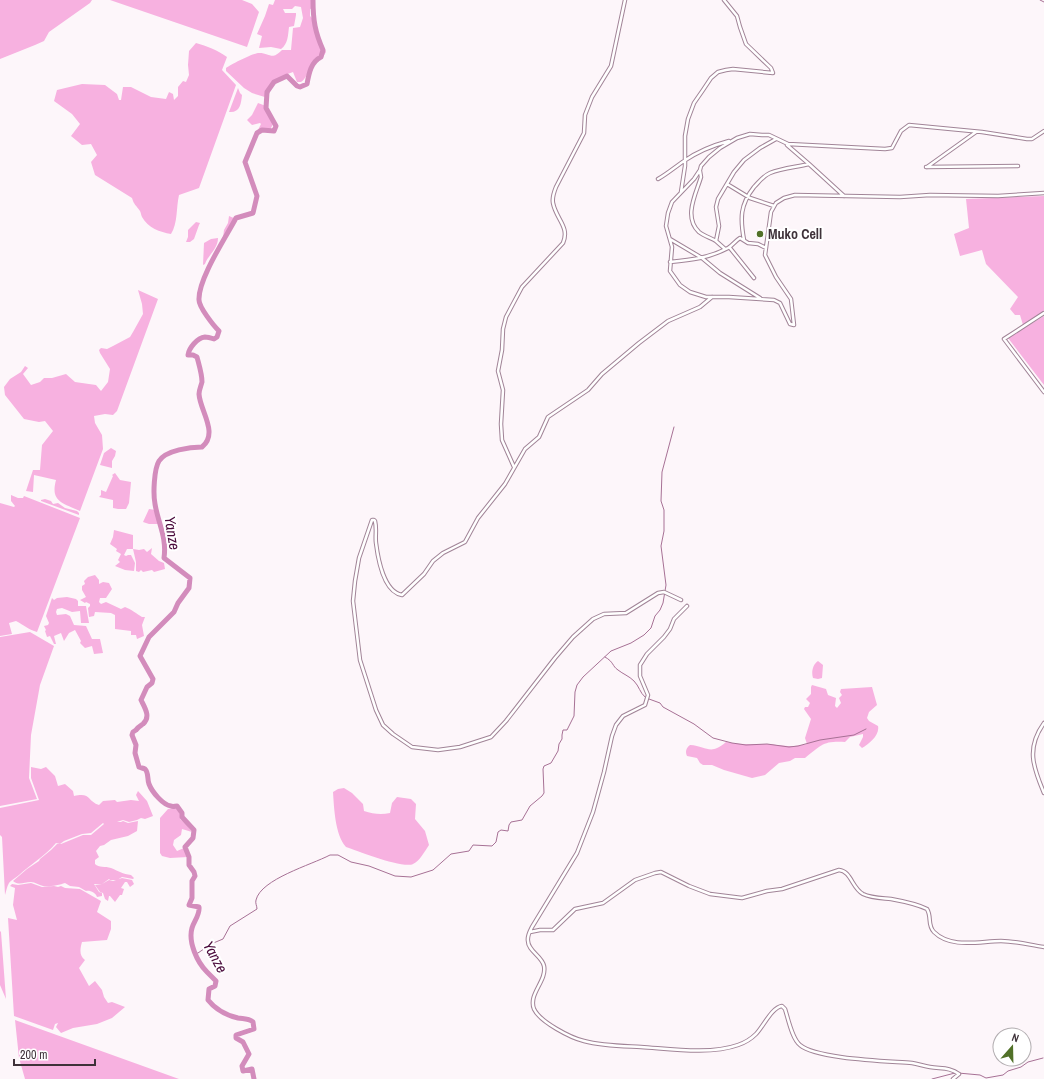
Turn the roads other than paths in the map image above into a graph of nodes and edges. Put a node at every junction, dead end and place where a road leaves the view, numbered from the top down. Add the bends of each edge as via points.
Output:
1 (625, 0) edge
2 (724, 0) edge
3 (977, 131) junction
4 (1044, 131) edge
5 (776, 138) junction
6 (734, 140) junction
7 (785, 143) junction
8 (685, 160) junction
9 (809, 164) junction
10 (1018, 166) dead end
11 (700, 170) junction
12 (658, 179) dead end
13 (727, 184) junction
14 (680, 192) junction
15 (1044, 193) edge
16 (844, 196) junction
17 (747, 197) junction
18 (774, 206) junction
19 (670, 239) junction
20 (744, 240) junction
21 (716, 241) junction
22 (730, 248) junction
23 (766, 248) junction
24 (725, 249) junction
25 (702, 258) junction
26 (670, 262) junction
27 (754, 278) dead end
28 (712, 297) junction
29 (761, 299) junction
30 (1044, 313) edge
31 (1044, 392) edge
32 (514, 468) junction
33 (681, 600) dead end
34 (687, 606) dead end
35 (1044, 723) edge
36 (1044, 793) edge
37 (530, 932) junction
38 (1044, 947) edge
39 (953, 1079) edge

1 - 32 street via 611,66 592,98 585,115 584,133 553,196 556,213 566,230 563,243 522,287 506,317 503,329 498,371 503,390 500,424 502,440
2 - 8 street via 737,16 746,44 771,68 772,73 733,69 718,72 712,78 694,103 688,120
3 - 4 street via 1032,139
3 - 7 street via 909,125 901,131 889,149
3 - 10 street via 926,167
5 - 6 street via 750,134
5 - 7 street
5 - 13 street via 744,160
6 - 8 street via 721,143
6 - 11 street via 709,157
7 - 9 street
8 - 12 street
8 - 14 street
9 - 16 street
9 - 17 street via 770,173 761,179
11 - 14 street
11 - 21 street via 701,177 691,219 699,232
13 - 17 street
13 - 21 street via 716,207
14 - 19 street via 668,213 666,226
15 - 16 street via 998,196
16 - 18 street via 795,195 784,198
17 - 18 street
17 - 20 street via 741,218
18 - 23 street via 769,220
19 - 25 street
19 - 26 street
20 - 22 street via 738,239
20 - 23 street
21 - 24 street
22 - 24 street
22 - 27 street
23 - 29 street via 766,258 791,299 795,324 790,324 780,303
24 - 25 street
25 - 26 street
25 - 29 street
26 - 28 street via 672,276 680,285 696,294
28 - 29 street
28 - 32 street via 700,307 668,321 602,374 588,390 548,417 539,436 525,449
30 - 31 street via 1004,339
32 - 33 street via 505,484 478,518 465,542 433,561 424,574 402,595 390,589 384,578 376,542 375,521 370,523 359,558 353,600 360,660 369,691 384,725 392,734 412,747 433,750 460,747 491,737 573,636 592,619 604,614 626,613 658,593 664,592
34 - 37 street via 674,619 670,629 640,665 640,676 648,695 645,705 623,716 616,725 597,800 577,853
35 - 36 street via 1033,744 1032,754 1035,772
37 - 38 street via 553,930 575,910 603,903 635,880 655,873 661,872 703,892 742,898 782,889 839,870 848,875 856,890 864,895 927,909 931,928 944,939 962,942 1000,941
37 - 39 street via 528,943 544,966 544,976 534,996 534,1009 540,1018 568,1035 584,1041 680,1050 726,1048 751,1039 781,1006 785,1009 796,1041 807,1049 877,1062 949,1068 958,1074

